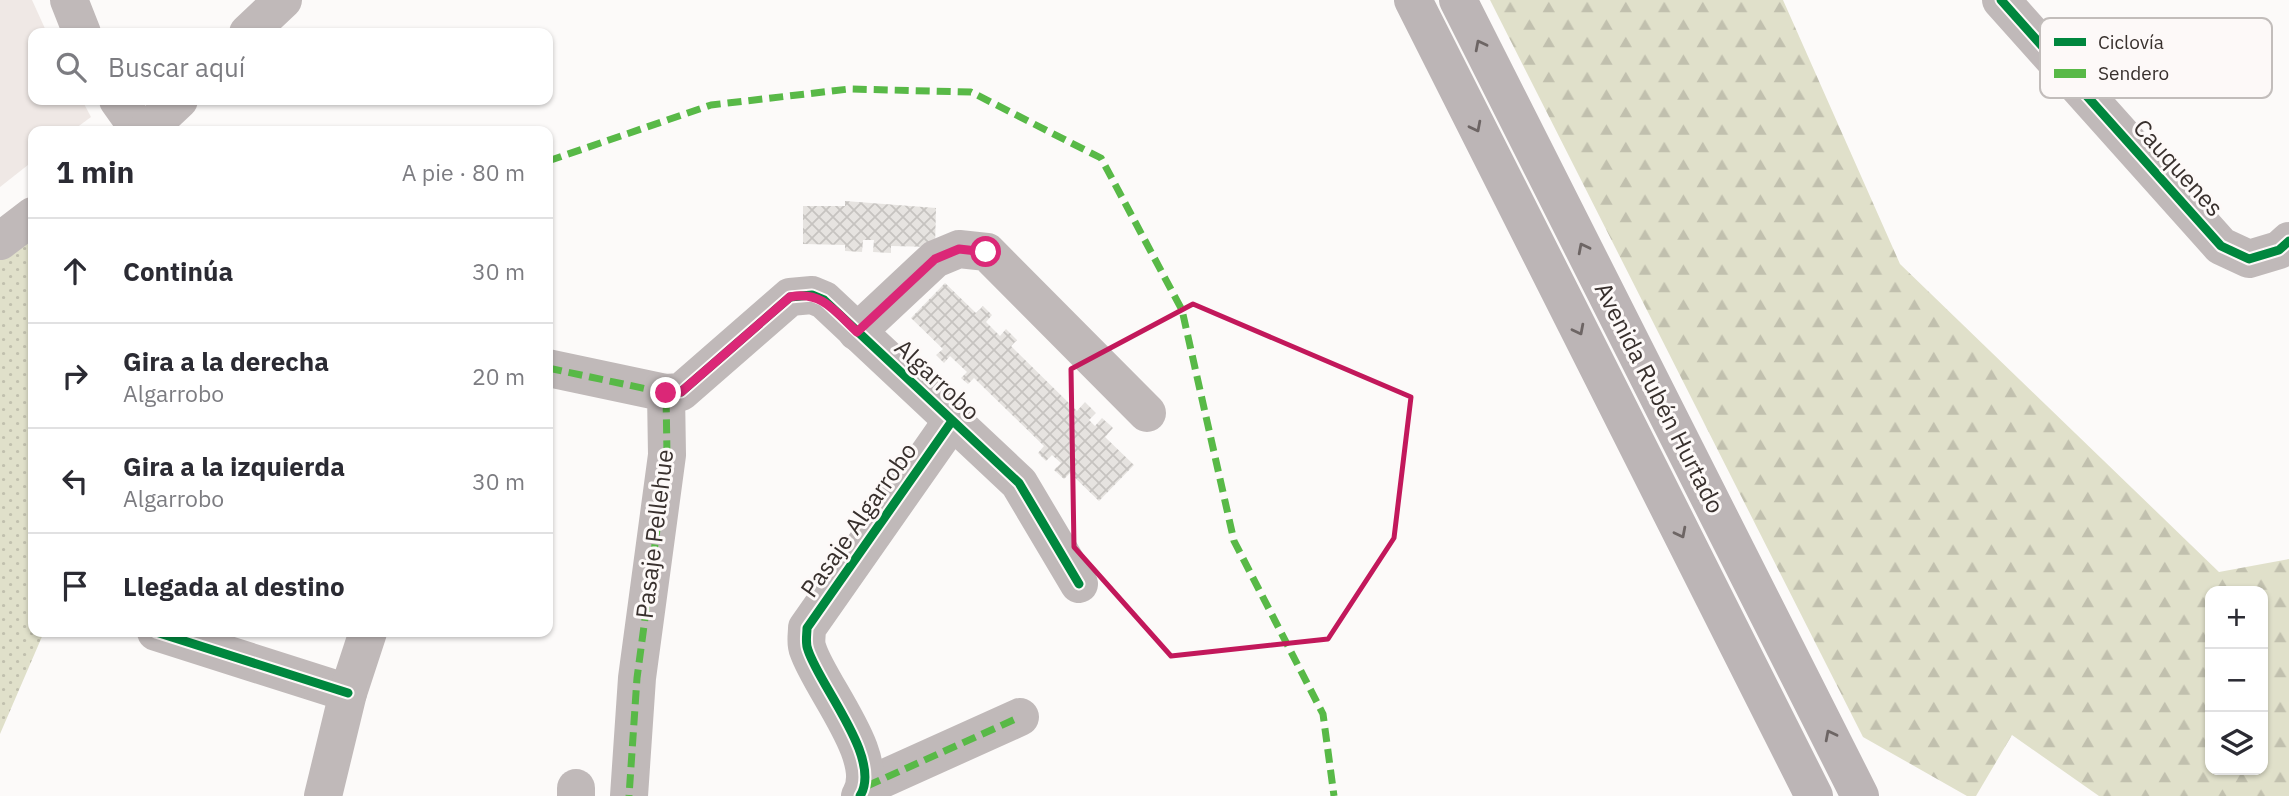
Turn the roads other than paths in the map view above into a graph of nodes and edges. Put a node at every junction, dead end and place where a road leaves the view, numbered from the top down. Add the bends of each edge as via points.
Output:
1 (69, 0) edge
2 (283, 0) edge
3 (1413, 0) edge
4 (1458, 0) edge
5 (2001, 0) edge
6 (80, 28) edge
7 (253, 28) edge
8 (2040, 44) edge
9 (2089, 98) edge
10 (122, 105) edge
11 (174, 105) edge
12 (136, 126) edge
13 (151, 126) edge
14 (28, 220) edge
15 (0, 241) edge
16 (2289, 241) edge
17 (857, 332) junction
18 (553, 369) edge
19 (666, 393) junction
20 (1147, 413) dead end
21 (952, 421) junction
22 (1079, 584) dead end
23 (172, 637) edge
24 (366, 637) edge
25 (348, 693) junction
26 (1020, 717) dead end
27 (863, 791) edge
28 (323, 796) edge
29 (629, 796) edge
30 (1814, 796) edge
31 (1860, 796) edge

1 - 6 street
2 - 7 street
3 -> 30 highway, Avenida Rubén Hurtado
31 -> 4 highway, Avenida Rubén Hurtado
5 - 8 street, Cauquenes
9 - 16 street, Cauquenes via 2221,246 2249,259 2279,250
10 - 12 street
11 - 13 street
14 - 15 street
17 - 19 street, Algarrobo via 824,300 812,295 790,297 681,392
17 - 20 street via 935,259 959,249 986,252
17 - 21 street, Algarrobo
18 - 19 street
19 - 29 street, Pasaje Pellehue via 667,455 637,678
21 - 22 street, Algarrobo via 1019,483
21 - 27 street, Pasaje Algarrobo via 807,628 806,646 865,766
23 - 25 street
24 - 25 street
25 - 28 street
26 - 27 street

